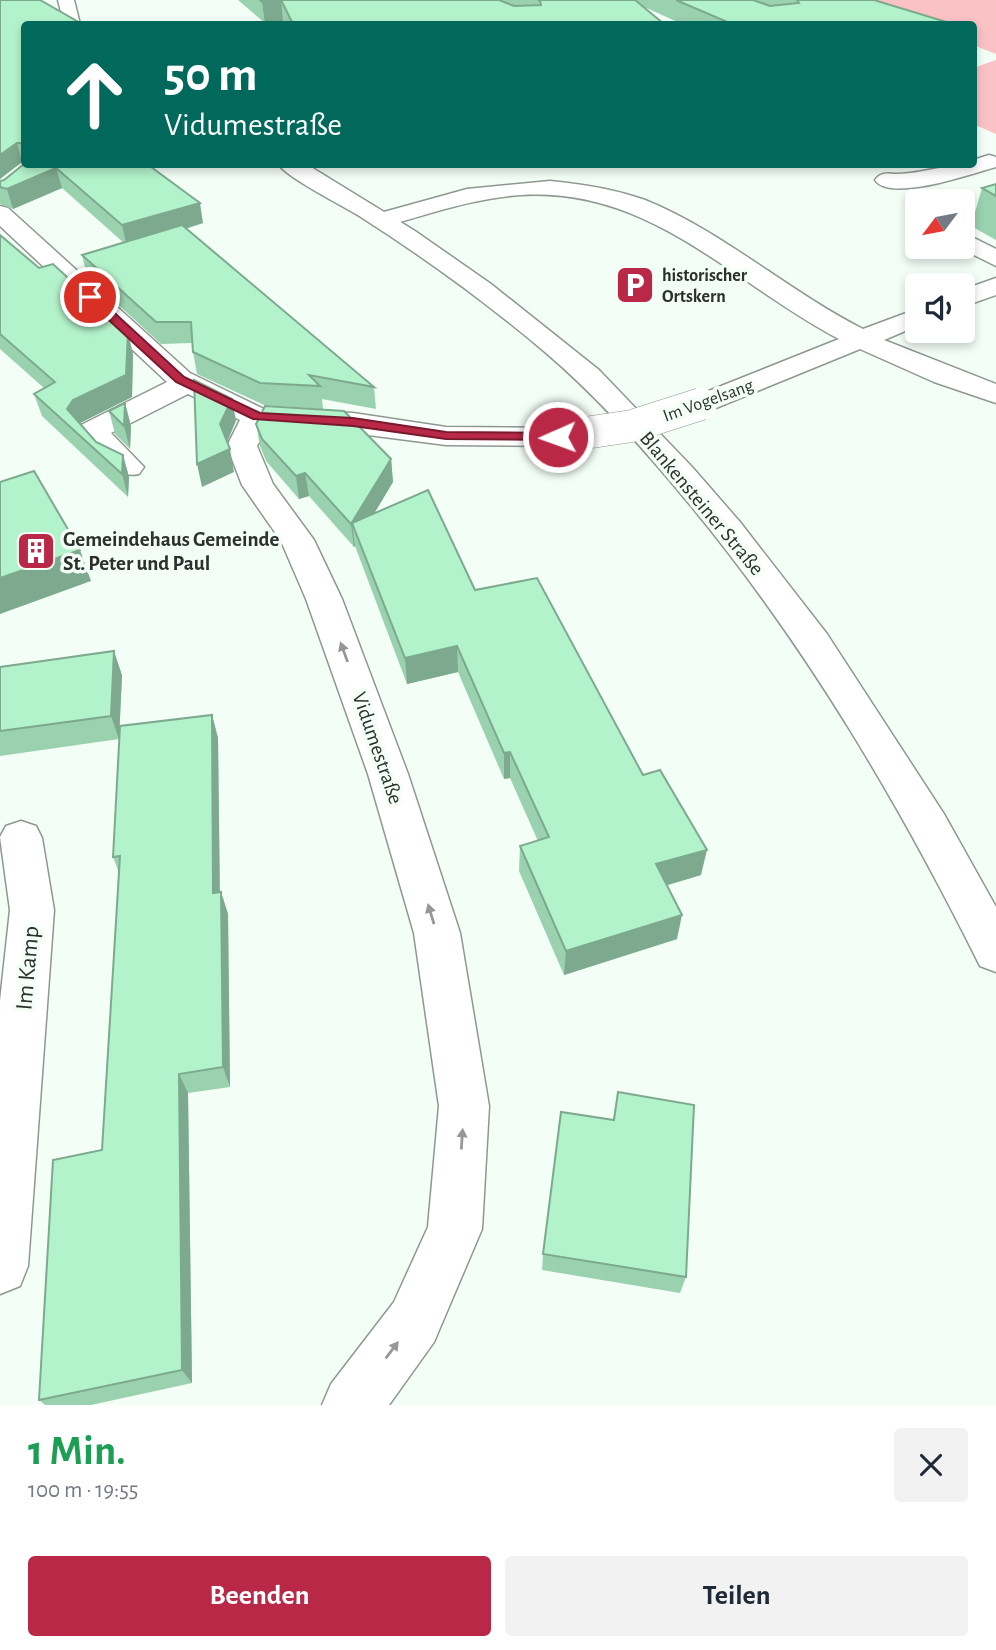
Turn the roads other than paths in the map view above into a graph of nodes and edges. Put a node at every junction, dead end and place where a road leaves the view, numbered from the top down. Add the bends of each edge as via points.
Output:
1 (66, 0) edge
2 (71, 21) edge
3 (989, 162) dead end
4 (977, 165) edge
5 (296, 168) edge
6 (967, 168) edge
7 (525, 176) edge
8 (886, 180) dead end
9 (382, 220) junction
10 (3, 222) edge
11 (975, 247) edge
12 (996, 259) edge
13 (996, 286) edge
14 (975, 294) edge
15 (905, 322) edge
16 (860, 339) junction
17 (187, 383) junction
18 (996, 394) edge
19 (257, 417) junction
20 (128, 467) dead end
21 (21, 838) dead end
22 (996, 952) edge
23 (0, 1266) edge
24 (352, 1405) edge

1 - 2 street
3 - 4 street
5 - 9 street, Blankensteiner Straße
6 - 8 street via 920,181
7 - 9 street
7 - 16 street via 632,204 659,216
9 - 22 street, Blankensteiner Straße via 489,295 590,377 712,509 792,612 880,744
10 - 17 street
11 - 12 street
13 - 14 street
15 - 16 street, Im Vogelsang
16 - 18 street
16 - 19 street, Im Vogelsang, bridge via 701,404 632,426 558,437 446,436 353,422
17 - 19 street
17 - 20 street via 92,431
24 -> 19 street, Vidumestraße via 414,1322 455,1229 464,1105 437,933 388,774 324,599 297,540 258,485 242,446
21 - 23 street, Im Kamp via 32,910

